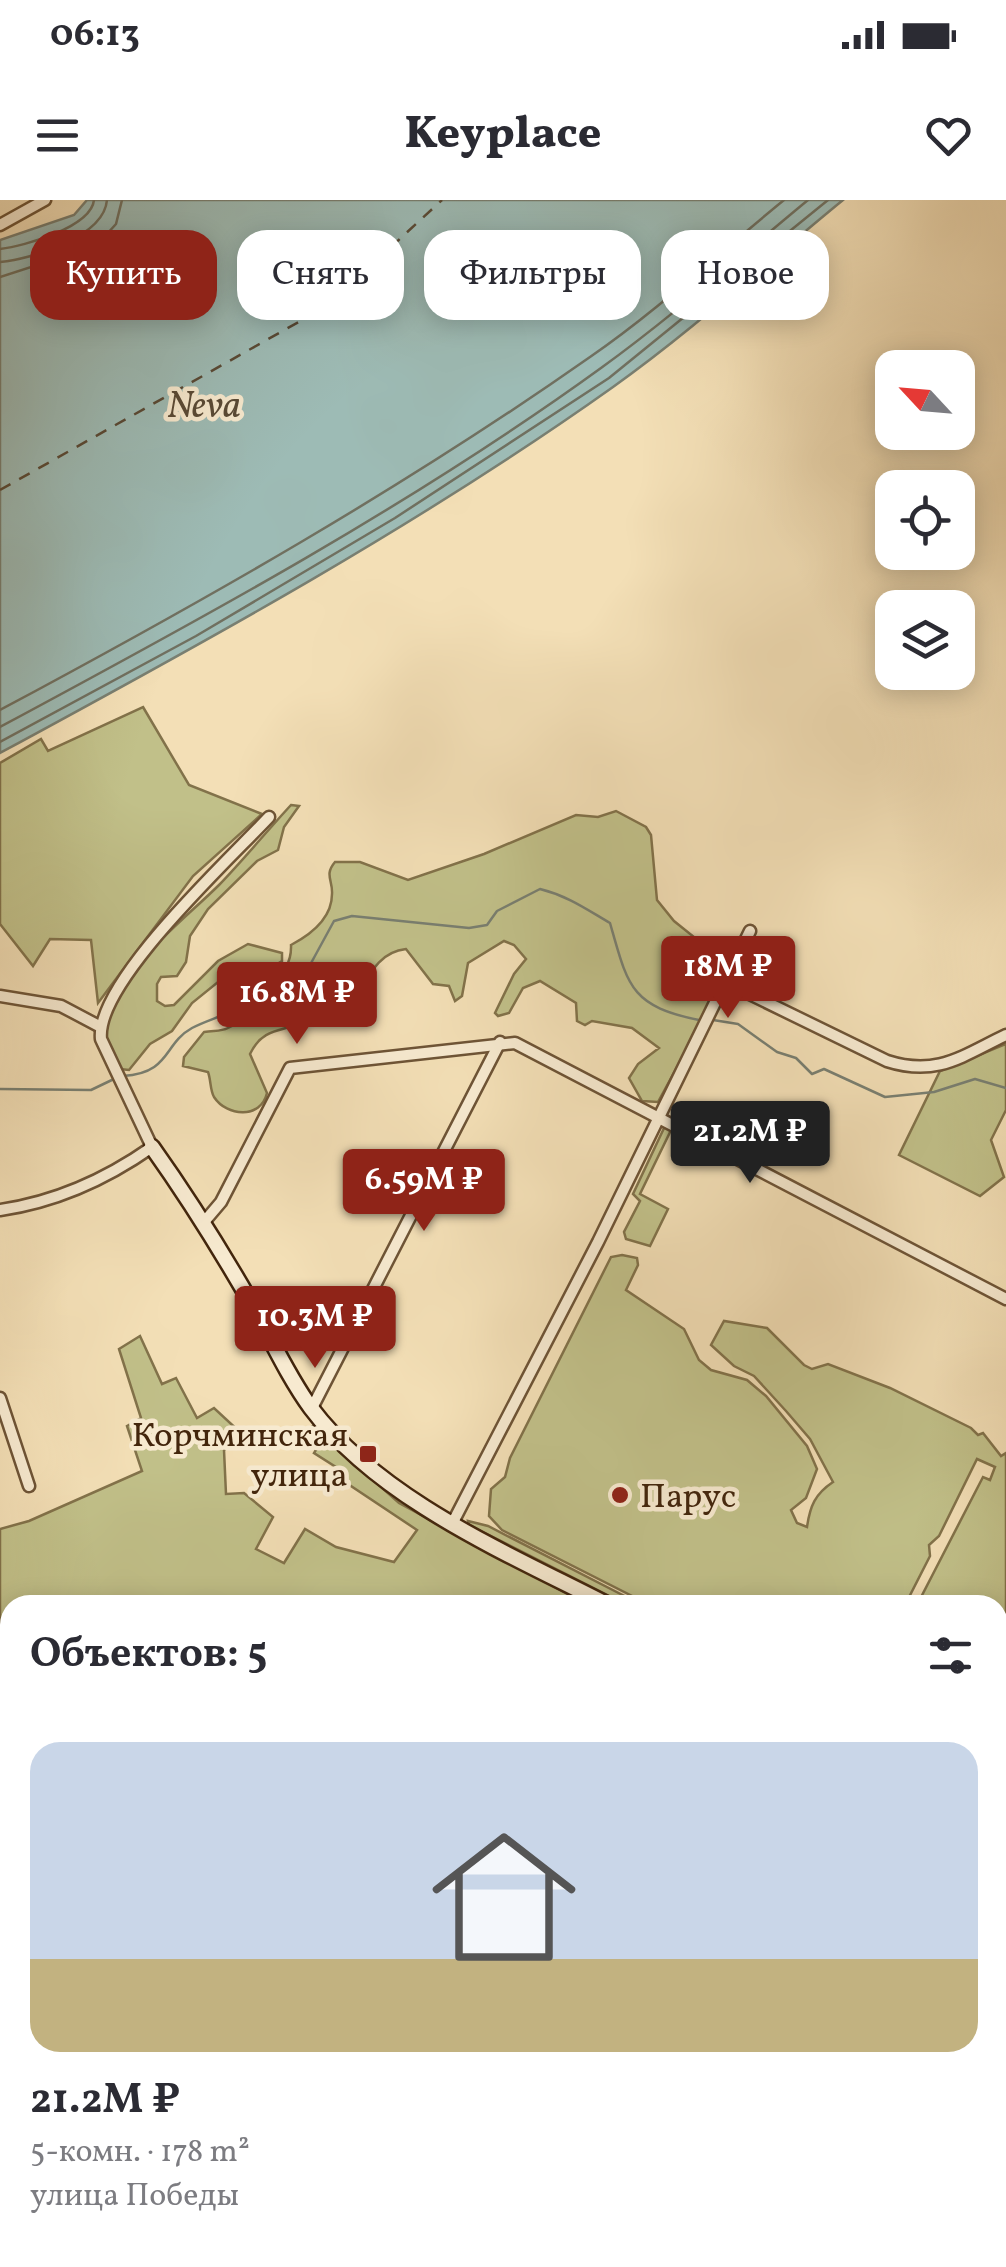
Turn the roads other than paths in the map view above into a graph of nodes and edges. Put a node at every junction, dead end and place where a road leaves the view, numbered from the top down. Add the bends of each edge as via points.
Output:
1 (45, 200) edge
2 (0, 225) edge
3 (269, 818) dead end
4 (750, 931) dead end
5 (725, 982) junction
6 (0, 996) edge
7 (100, 1026) junction
8 (1006, 1034) edge
9 (500, 1042) junction
10 (660, 1116) junction
11 (152, 1147) junction
12 (0, 1210) edge
13 (204, 1222) junction
14 (1006, 1298) edge
15 (0, 1398) edge
16 (312, 1408) junction
17 (29, 1486) dead end
18 (452, 1524) junction
19 (589, 1595) edge

1 - 2 street
3 - 7 street via 136,961
4 - 5 street
5 - 8 street via 911,1068 934,1068
5 - 10 street
6 - 7 street via 60,1006
7 - 11 street
9 - 10 street via 515,1043
9 - 13 street via 290,1068 221,1202
9 - 16 street
10 - 14 street
10 - 18 street
11 - 12 street via 54,1200
11 - 13 street
13 - 16 street
15 - 17 street
16 - 18 street via 376,1470
18 - 19 street

